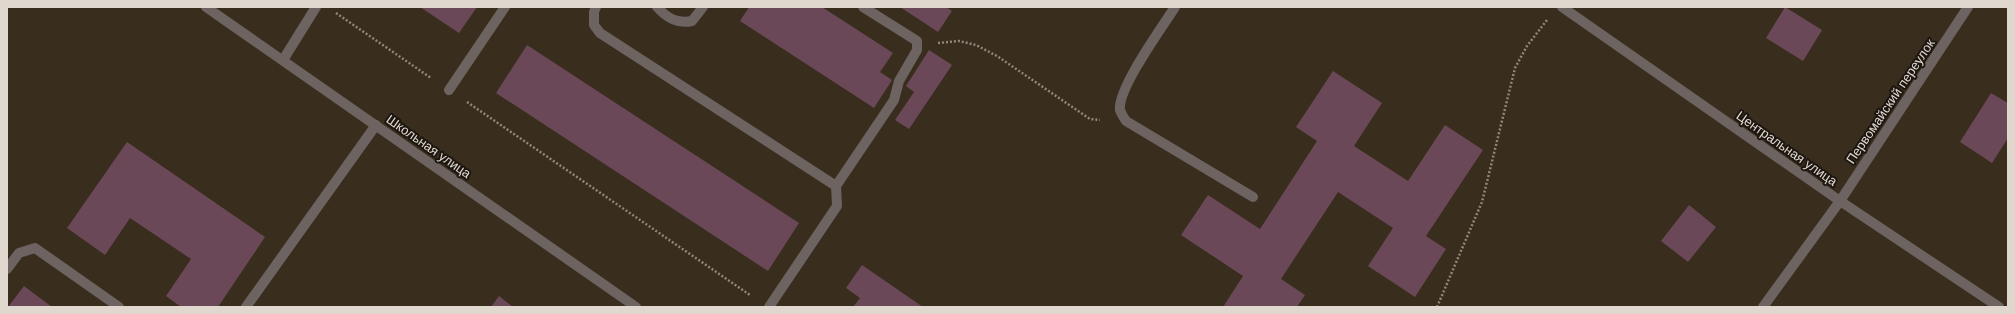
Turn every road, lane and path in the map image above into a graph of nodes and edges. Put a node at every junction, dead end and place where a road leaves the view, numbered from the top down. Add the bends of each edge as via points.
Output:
1 (206, 7) edge
2 (316, 7) edge
3 (505, 7) edge
4 (596, 7) edge
5 (657, 7) edge
6 (703, 7) edge
7 (863, 7) edge
8 (1175, 7) edge
9 (1562, 7) edge
10 (1968, 7) edge
11 (334, 11) dead end
12 (1548, 18) dead end
13 (918, 46) junction
14 (283, 60) junction
15 (449, 90) junction
16 (1120, 110) junction
17 (376, 125) junction
18 (836, 186) junction
19 (1253, 197) dead end
20 (1840, 201) junction
21 (7, 269) edge
22 (754, 298) dead end
23 (119, 307) edge
24 (246, 307) edge
25 (636, 307) edge
26 (769, 307) edge
27 (1437, 307) edge
28 (1763, 307) edge
29 (1999, 307) edge

1 - 14 street, Школьная улица
2 - 14 street
3 - 15 street
4 - 18 street via 594,25 600,33
5 - 6 street via 681,23 692,22
7 - 13 street via 917,41
8 - 16 street via 1134,73 1122,96
9 - 20 street, Центральная улица
10 - 20 street, Первомайский переулок
11 - 15 path
12 - 27 path via 1527,46 1515,68 1482,202
13 - 16 path via 959,41 976,45 997,56 1090,119 1102,120
13 - 18 street via 899,81 894,100
14 - 17 street, Школьная улица
15 - 22 path
16 - 19 street via 1126,121
17 - 24 street
17 - 25 street, Школьная улица
18 - 26 street via 837,206
20 - 28 street, Первомайский переулок
20 - 29 street, Центральная улица
21 - 23 street via 20,253 35,248

